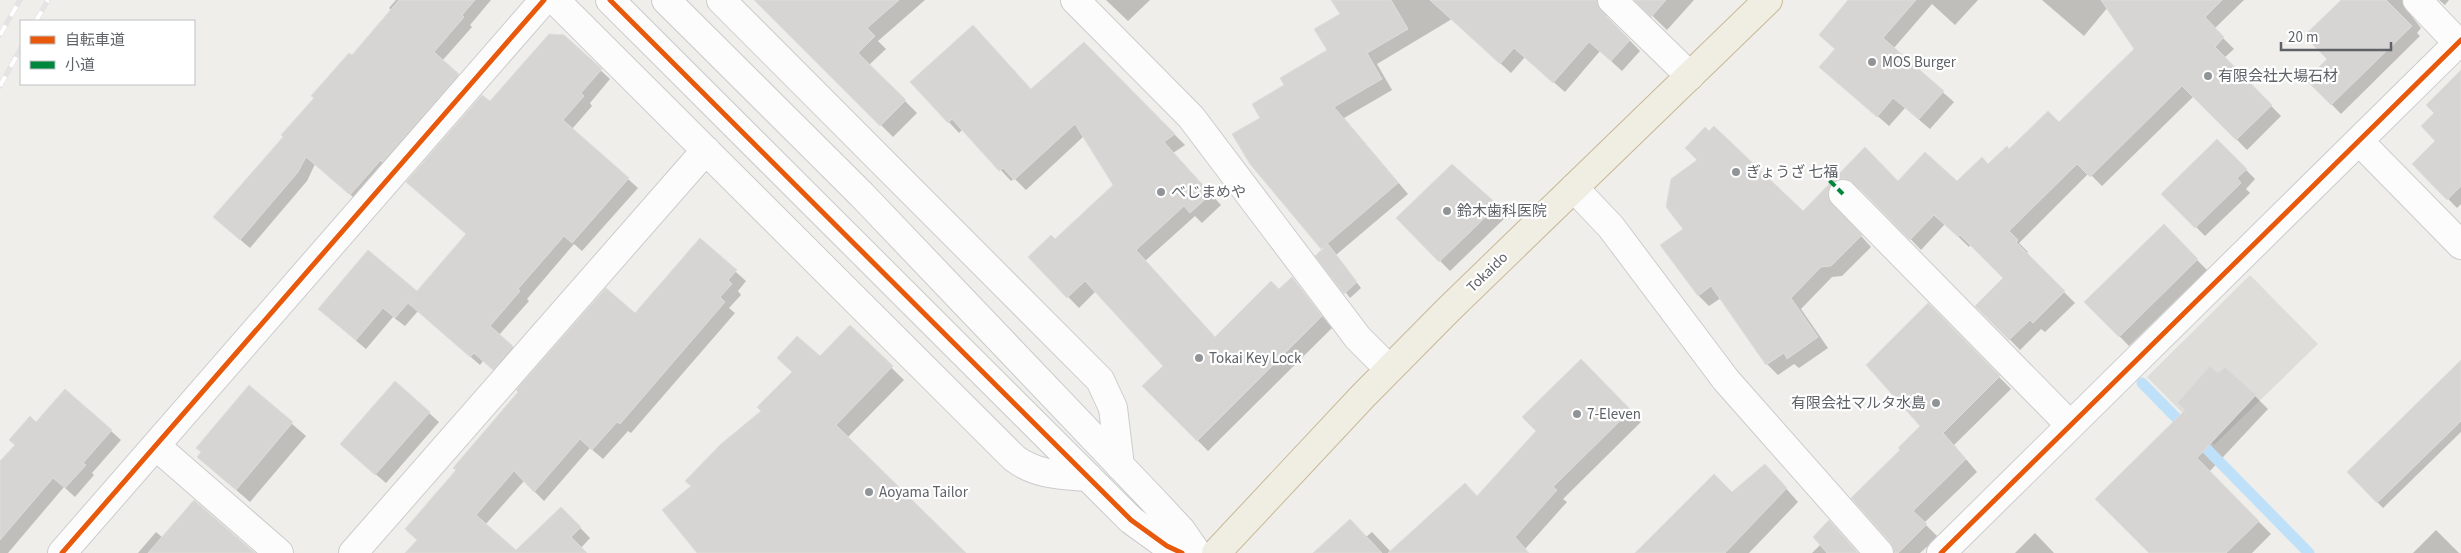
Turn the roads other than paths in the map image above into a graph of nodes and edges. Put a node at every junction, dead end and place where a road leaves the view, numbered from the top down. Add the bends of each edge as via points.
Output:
1 (610, 0) edge
2 (666, 0) edge
3 (721, 0) edge
4 (1075, 0) edge
5 (1612, 0) edge
6 (1768, 0) edge
7 (2416, 0) edge
8 (545, 1) edge
9 (2460, 41) edge
10 (1690, 76) junction
11 (2359, 141) junction
12 (706, 150) junction
13 (1574, 188) junction
14 (1843, 194) dead end
15 (2461, 245) edge
16 (1389, 369) junction
17 (2070, 425) junction
18 (156, 446) junction
19 (1120, 466) junction
20 (1088, 477) junction
21 (62, 553) edge
22 (280, 553) edge
23 (354, 553) edge
24 (1182, 553) edge
25 (1197, 553) edge
26 (1216, 553) edge
27 (1879, 553) edge
28 (1940, 553) edge

1 - 20 street
2 - 19 street via 862,195
3 - 19 street via 1100,380 1113,408
4 - 16 street via 1191,117 1358,338
5 - 10 street
6 - 10 highway, Tokaido
7 - 9 street
8 - 12 street
8 - 18 street
9 - 11 street
10 - 13 highway, Tokaido
11 - 15 street
11 - 17 street
12 - 20 street via 1014,458 1038,472
12 - 23 street
13 - 16 highway, Tokaido
13 - 27 street via 1611,227 1726,380
14 - 17 street
16 - 26 highway, Tokaido
17 - 28 street
18 - 21 street
18 - 22 street
19 - 25 street via 1180,530
20 - 24 street via 1131,520

